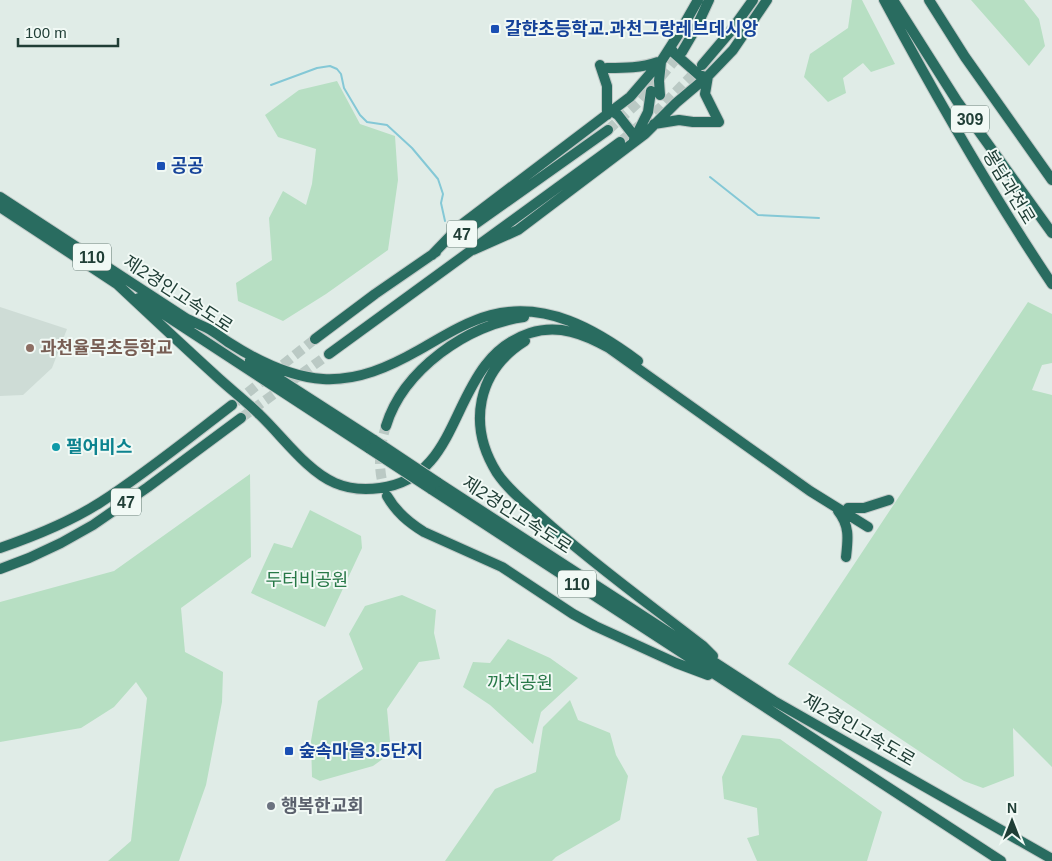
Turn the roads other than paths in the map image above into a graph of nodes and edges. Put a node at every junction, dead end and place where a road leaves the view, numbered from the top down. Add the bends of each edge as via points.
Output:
1 (698, 0) edge
2 (709, 0) edge
3 (753, 0) edge
4 (767, 0) edge
5 (884, 0) edge
6 (893, 0) edge
7 (929, 0) edge
8 (671, 46) junction
9 (682, 52) tunnel mouth
10 (661, 61) junction
11 (702, 65) tunnel mouth
12 (707, 77) junction
13 (609, 113) junction
14 (654, 124) junction
15 (608, 130) tunnel mouth
16 (633, 141) junction
17 (620, 142) tunnel mouth
18 (1052, 180) edge
19 (0, 197) edge
20 (0, 207) edge
21 (1052, 233) edge
22 (472, 250) junction
23 (432, 255) junction
24 (116, 283) junction
25 (1052, 284) edge
26 (185, 318) junction
27 (562, 318) junction
28 (316, 339) tunnel mouth
29 (609, 348) junction
30 (329, 354) tunnel mouth
31 (232, 404) tunnel mouth
32 (241, 418) tunnel mouth
33 (386, 426) tunnel mouth
34 (372, 445) junction
35 (387, 496) tunnel mouth
36 (889, 500) dead end
37 (834, 507) junction
38 (848, 508) junction
39 (0, 548) edge
40 (846, 557) dead end
41 (0, 569) edge
42 (724, 675) junction
43 (1052, 859) edge
44 (1001, 861) edge

1 - 8 highway
2 - 9 highway
3 - 11 highway
4 - 12 highway via 732,50
5 - 25 highway, 봉담과천로 via 1009,220
6 - 21 highway, 봉담과천로 / 309 via 957,101
7 - 18 highway, 봉담과천로 / 309
8 - 10 highway
8 - 12 highway via 686,64 699,75
10 - 13 highway via 630,97
10 - 13 highway via 646,66 604,66
10 - 16 highway via 656,93
12 - 14 highway
12 - 14 highway via 705,94 719,122 678,120
13 - 16 highway via 618,115
13 - 23 highway via 460,225
14 - 16 highway
15 - 23 highway, 47
16 - 22 highway via 518,230
17 - 22 highway, 47
19 - 26 highway, 제2경인고속도로 / 110
20 - 24 highway, 제2경인고속도로 / 110
22 - 30 highway, 47
23 - 28 highway, 47
24 - 29 highway via 313,468 329,480 351,487 395,485 422,472 442,445 482,368 499,350 518,338 537,331 558,330 583,335
24 - 34 highway, 제2경인고속도로 / 110
26 - 27 highway via 276,367 330,379 354,377 385,368 455,330 491,315 521,312
26 - 34 highway, 제2경인고속도로 / 110
27 - 33 highway via 511,319 480,329 460,340 419,373 400,397
27 - 38 highway via 584,326 616,345 782,465
29 - 37 highway
29 - 42 highway via 581,338 552,334 525,341 512,350 496,366 484,390 480,423 484,443 496,471 512,491 559,533 703,646
31 - 39 highway, 47 via 99,503 30,538
32 - 41 highway, 47 via 93,525 61,543
34 - 42 highway, 제2경인고속도로 / 110, bridge
35 - 42 highway via 398,513 414,526 502,567 585,621 676,663
36 - 38 highway via 864,508
37 - 38 highway via 870,524
37 - 40 highway via 847,527
42 - 43 highway, 제2경인고속도로 / 110
42 - 44 highway, 제2경인고속도로 / 110 via 771,712

